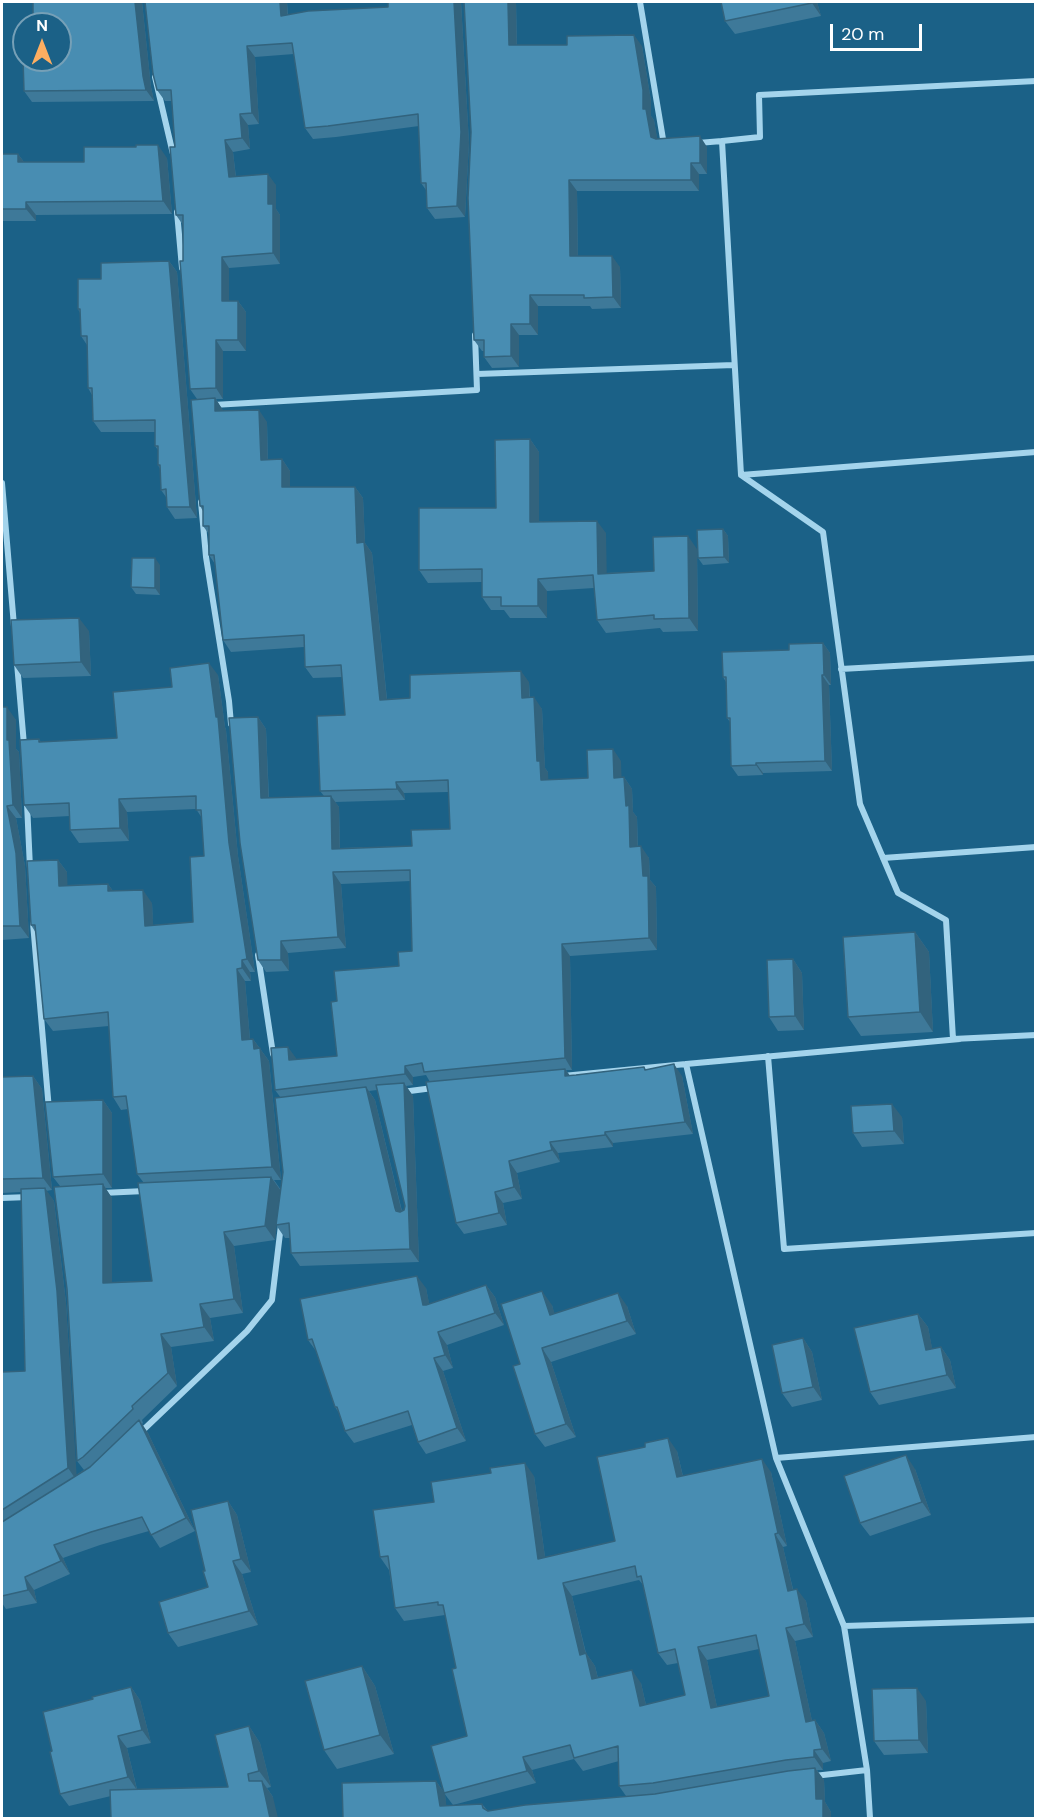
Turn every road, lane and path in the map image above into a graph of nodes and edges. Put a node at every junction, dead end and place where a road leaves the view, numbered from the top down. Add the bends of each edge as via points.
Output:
1 (640, 2) edge
2 (154, 65) edge
3 (1035, 81) edge
4 (722, 141) junction
5 (675, 144) edge
6 (687, 144) edge
7 (173, 163) edge
8 (177, 208) edge
9 (183, 277) edge
10 (475, 327) edge
11 (734, 365) junction
12 (477, 374) junction
13 (205, 405) edge
14 (1035, 452) edge
15 (741, 475) junction
16 (2, 483) edge
17 (201, 499) edge
18 (15, 633) edge
19 (17, 656) edge
20 (1035, 658) edge
21 (842, 669) junction
22 (232, 737) edge
23 (24, 751) edge
24 (27, 797) edge
25 (1035, 847) edge
26 (883, 858) junction
27 (31, 879) edge
28 (33, 914) edge
29 (257, 948) edge
30 (1035, 1035) edge
31 (960, 1039) junction
32 (768, 1056) junction
33 (274, 1064) edge
34 (686, 1064) junction
35 (556, 1076) edge
36 (438, 1088) edge
37 (390, 1093) edge
38 (49, 1114) edge
39 (150, 1191) edge
40 (93, 1194) edge
41 (36, 1196) edge
42 (2, 1198) edge
43 (282, 1219) edge
44 (1035, 1233) edge
45 (728, 1246) dead end
46 (138, 1435) edge
47 (1035, 1437) edge
48 (776, 1458) junction
49 (1035, 1620) edge
50 (844, 1626) junction
51 (867, 1770) junction
52 (808, 1777) edge
53 (870, 1818) edge

1 - 5 street via 663,145
2 - 7 street
3 - 4 street via 759,95 760,137
4 - 6 street
4 - 11 street
8 - 9 street
10 - 12 street
11 - 12 street
11 - 15 street
12 - 13 street via 477,390
14 - 15 street
15 - 21 street via 823,532
16 - 18 street
17 - 22 street
19 - 23 street
20 - 21 street
21 - 26 street via 860,804
24 - 27 street
25 - 26 street
26 - 31 street via 898,893 946,920 953,1039
28 - 38 street
29 - 33 street
30 - 31 street
31 - 32 street
32 - 34 street
32 - 44 street via 783,1249
34 - 35 street
34 - 45 street
34 - 48 street
36 - 37 street
39 - 40 street
41 - 42 street
43 - 46 street via 272,1300 247,1331
47 - 48 street
48 - 50 street
49 - 50 street
50 - 51 street
51 - 52 street
51 - 53 street

